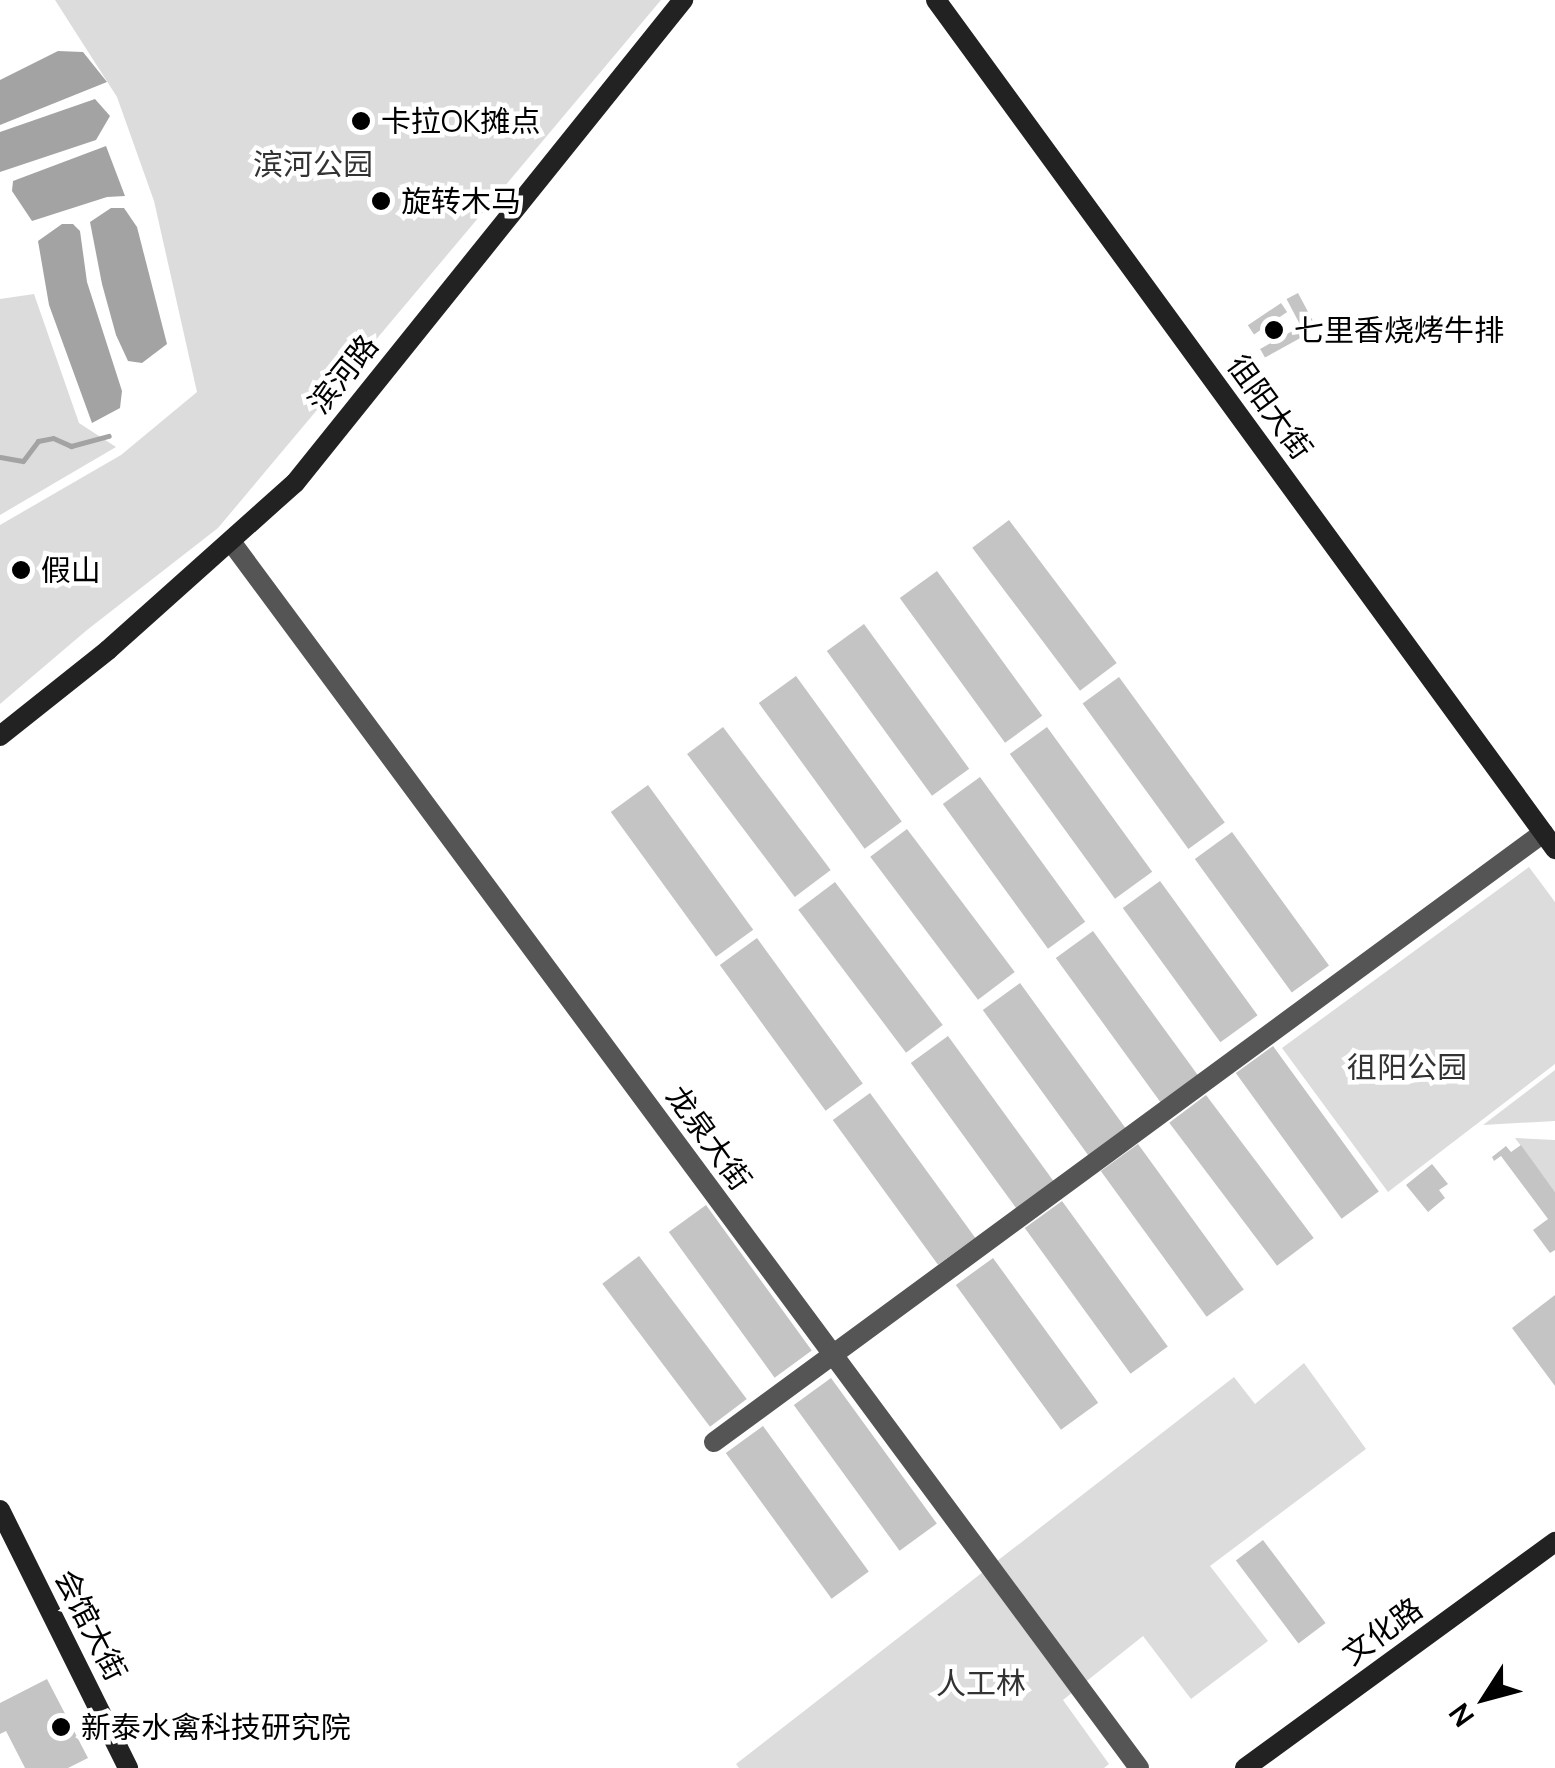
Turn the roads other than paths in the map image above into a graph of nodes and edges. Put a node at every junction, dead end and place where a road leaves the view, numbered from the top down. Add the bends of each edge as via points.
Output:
1 (683, 0) edge
2 (936, 0) edge
3 (232, 543) junction
4 (0, 736) edge
5 (1549, 841) edge
6 (832, 1356) junction
7 (714, 1442) dead end
8 (0, 1510) edge
9 (1555, 1542) edge
10 (128, 1768) edge
11 (1138, 1768) edge
12 (1245, 1768) edge

1 - 3 street, 滨河路 via 295,483
2 - 5 street, 徂阳大街
3 - 4 street, 滨河路
3 - 6 street, 龙泉大街
5 - 6 street
6 - 7 street
6 - 11 street, 龙泉大街
8 - 10 street, 会馆大街
9 - 12 street, 文化路

